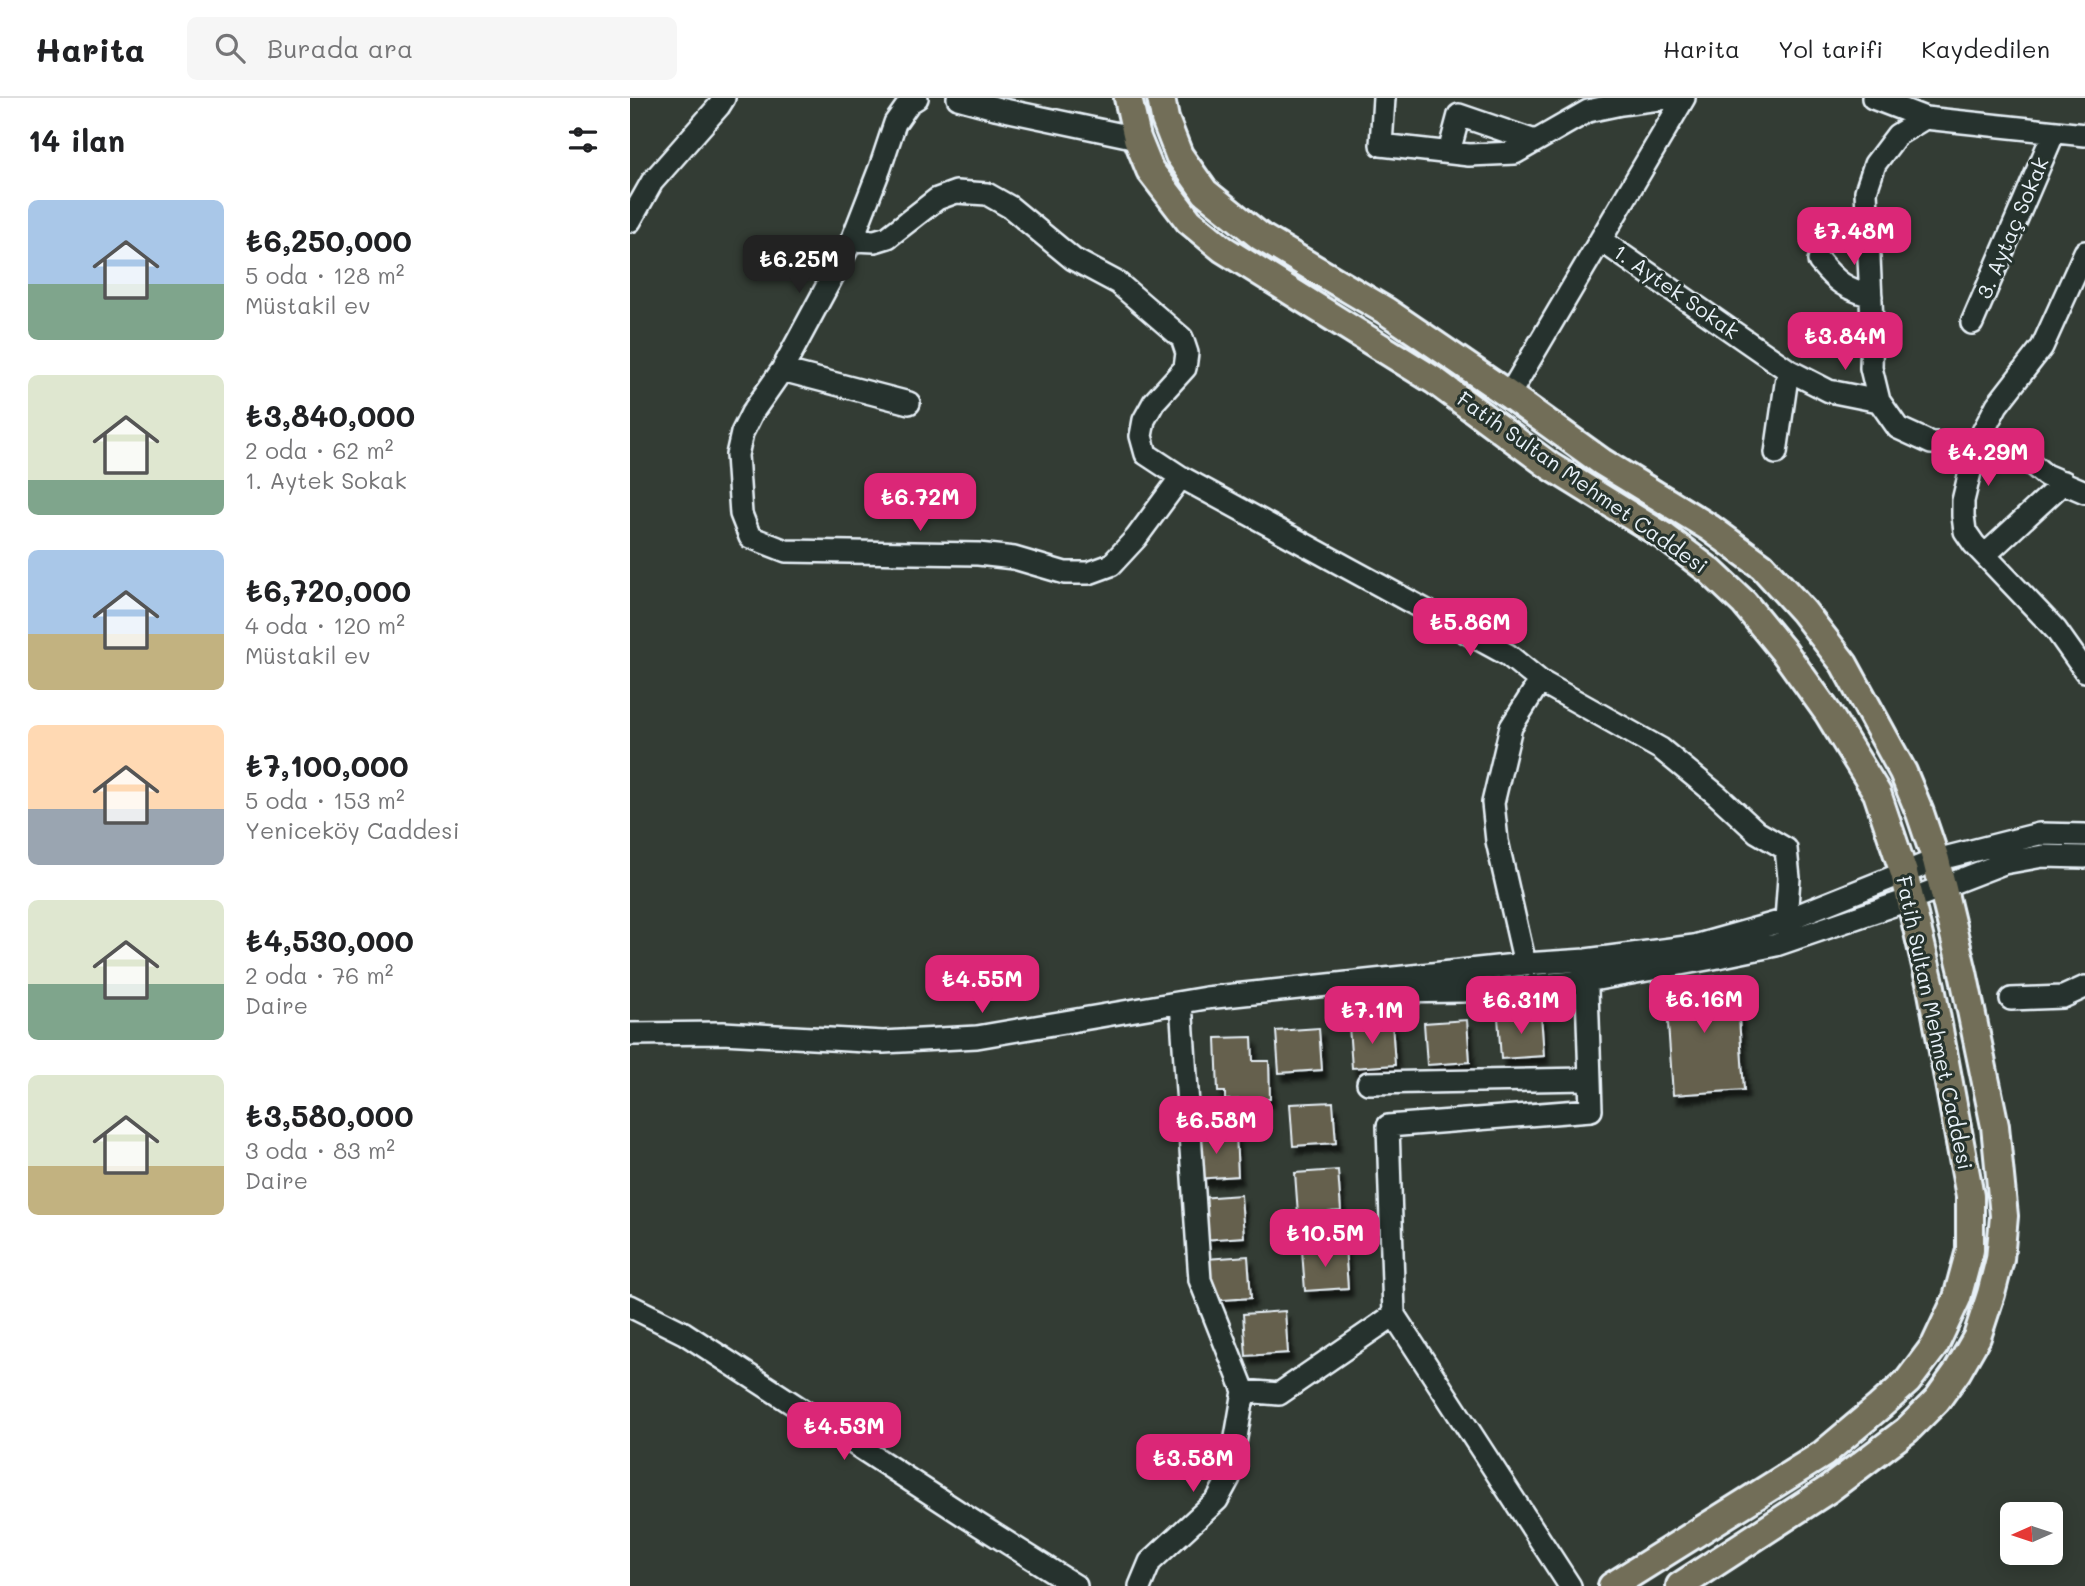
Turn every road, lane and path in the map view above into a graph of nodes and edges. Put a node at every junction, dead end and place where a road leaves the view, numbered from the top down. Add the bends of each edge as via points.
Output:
1 (724, 98) edge
2 (917, 98) edge
3 (958, 98) edge
4 (1128, 98) edge
5 (1161, 98) edge
6 (1384, 98) edge
7 (1667, 98) edge
8 (1685, 98) edge
9 (1873, 98) edge
10 (1926, 118) junction
11 (2054, 132) junction
12 (2085, 135) edge
13 (1137, 138) junction
14 (1535, 141) junction
15 (1449, 152) junction
16 (630, 221) edge
17 (852, 240) junction
18 (1602, 241) junction
19 (2085, 253) edge
20 (1819, 261) dead end
21 (1871, 296) junction
22 (1972, 323) dead end
23 (782, 370) junction
24 (1788, 370) junction
25 (1509, 395) junction
26 (1879, 401) junction
27 (909, 403) dead end
28 (1978, 443) junction
29 (1776, 453) dead end
30 (1181, 477) junction
31 (2077, 485) edge
32 (1985, 555) junction
33 (2083, 662) edge
34 (1540, 681) junction
35 (2085, 835) edge
36 (2085, 858) edge
37 (1936, 860) junction
38 (1904, 873) junction
39 (1942, 886) junction
40 (1911, 899) junction
41 (1786, 920) junction
42 (1525, 964) junction
43 (1587, 970) junction
44 (1334, 985) junction
45 (2085, 987) edge
46 (2011, 999) dead end
47 (1181, 1003) junction
48 (630, 1034) edge
49 (1589, 1079) junction
50 (1368, 1083) dead end
51 (630, 1306) edge
52 (1394, 1315) junction
53 (1244, 1391) junction
54 (1076, 1586) edge
55 (1140, 1586) edge
56 (1570, 1586) edge
57 (1612, 1586) edge
58 (1680, 1586) edge

1 - 16 street via 652,182
2 - 17 street via 895,123
3 - 13 street
4 - 13 main road, Fatih Sultan Mehmet Caddesi
5 - 25 main road, Fatih Sultan Mehmet Caddesi via 1179,155 1205,192 1261,237 1385,311
6 - 15 street via 1381,145
7 - 14 street via 1588,111
8 - 18 street
9 - 10 street
10 - 11 street
10 - 21 street via 1897,135 1875,164 1866,191
11 - 12 street
11 - 22 street, 3. Aytaç Sokak
13 - 38 main road, Fatih Sultan Mehmet Caddesi via 1165,192 1189,221 1223,249 1436,381 1550,466 1665,537 1744,603 1828,713 1877,793
14 - 15 street via 1515,153
14 - 15 street via 1460,115
17 - 23 street
17 - 30 street via 875,242 888,237 937,199 956,192 987,194 1010,206 1073,259 1118,283 1182,338 1187,353 1185,368 1154,402 1141,436 1146,454
18 - 24 street, 1. Aytek Sokak
18 - 25 street
19 - 28 street via 2042,347 1997,405
20 - 21 street via 1849,289
21 - 26 street via 1871,368
23 - 27 street
23 - 30 street via 752,413 737,455 741,514 750,537 786,551 978,554 1014,558 1065,573 1089,573 1111,565
24 - 26 street, 1. Aytek Sokak via 1829,391
24 - 29 street
25 - 37 main road, Fatih Sultan Mehmet Caddesi via 1762,566 1844,664 1903,772
26 - 28 street via 1898,428 1931,443
28 - 31 street
28 - 32 street via 1963,516 1965,531
30 - 34 street via 1508,655
31 - 32 street
32 - 33 street
34 - 41 street via 1661,749 1757,832 1786,849
34 - 42 street via 1511,727 1493,803
35 - 37 street via 2039,834
36 - 39 street via 2043,856 2004,863
37 - 38 street
37 - 39 main road, Fatih Sultan Mehmet Caddesi
38 - 40 main road, Fatih Sultan Mehmet Caddesi
38 - 41 street
39 - 40 street
39 - 58 main road, Fatih Sultan Mehmet Caddesi via 1995,1126 2003,1190 2000,1259 1977,1336 1937,1400 1907,1430 1829,1489
40 - 43 street via 1776,945
40 - 57 main road, Fatih Sultan Mehmet Caddesi via 1970,1196 1970,1250 1957,1298 1935,1345 1908,1381 1879,1408 1823,1454
41 - 43 street
42 - 43 street
42 - 44 street
43 - 44 street via 1463,991 1344,992
43 - 49 street
44 - 47 street
45 - 46 street via 2063,997
47 - 48 street via 964,1038 883,1042 723,1033
47 - 53 street via 1200,1280
49 - 50 street
49 - 52 street via 1591,1110 1388,1126
51 - 54 street via 684,1333
52 - 53 street via 1279,1394
52 - 56 street
53 - 55 street via 1229,1478 1217,1500 1150,1562

